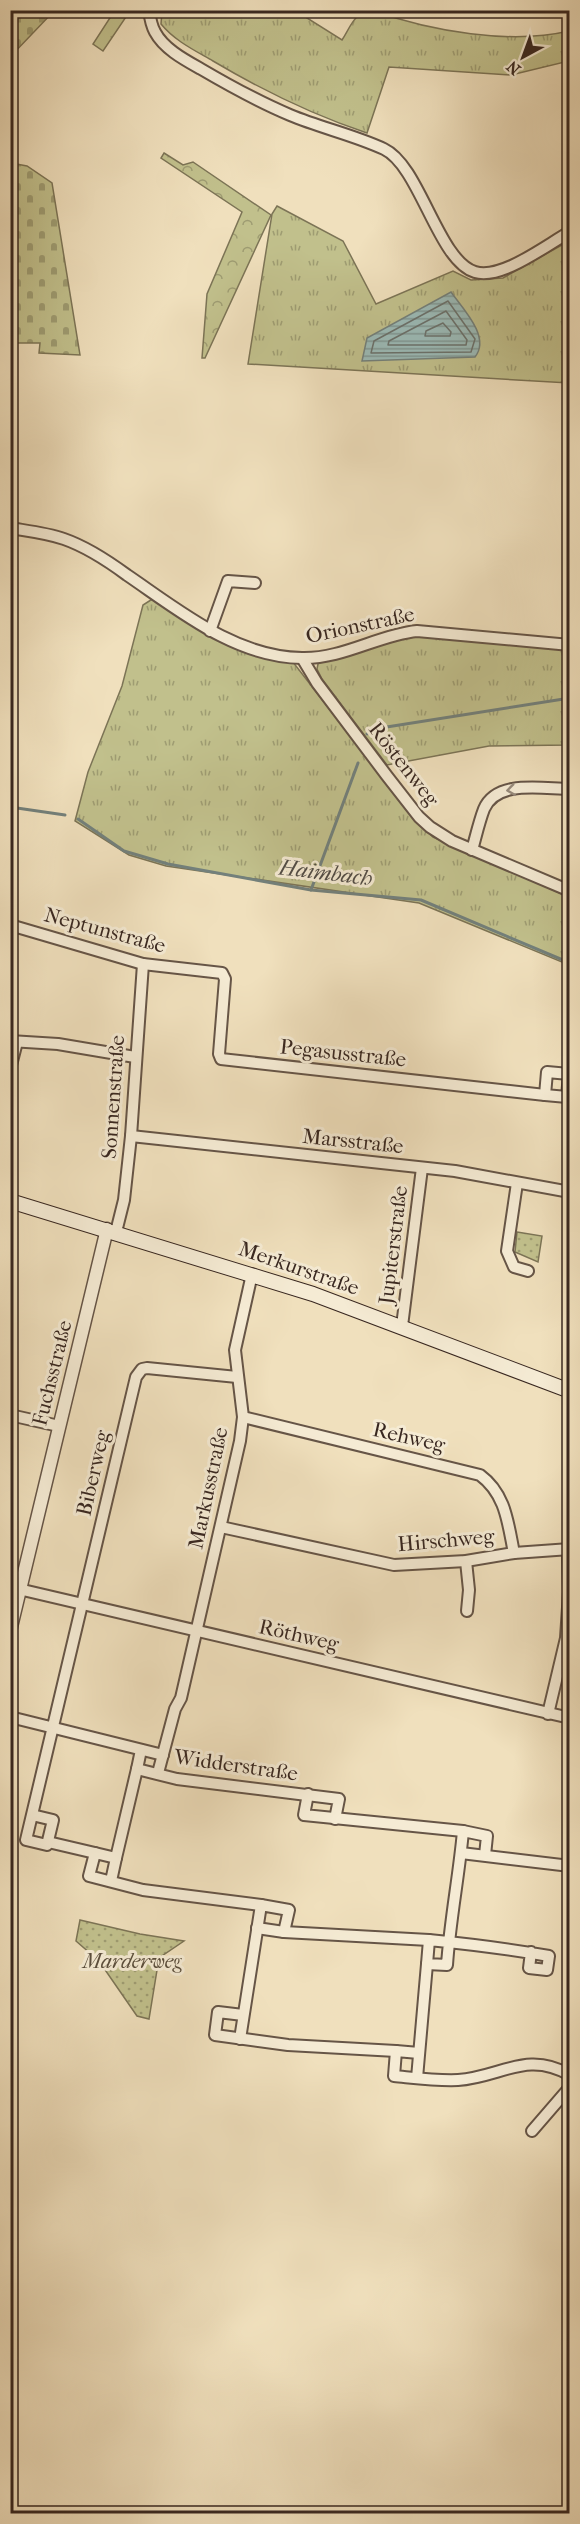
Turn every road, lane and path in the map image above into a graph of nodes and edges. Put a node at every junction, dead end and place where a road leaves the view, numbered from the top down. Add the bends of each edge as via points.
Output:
1 (149, 10) edge
2 (570, 232) edge
3 (10, 528) edge
4 (255, 583) dead end
5 (210, 631) junction
6 (570, 645) edge
7 (302, 658) junction
8 (570, 789) edge
9 (472, 849) junction
10 (570, 891) edge
11 (10, 925) edge
12 (144, 964) junction
13 (224, 976) joint
14 (14, 1041) edge
15 (135, 1058) junction
16 (10, 1069) edge
17 (545, 1095) dead end
18 (131, 1136) junction
19 (422, 1168) junction
20 (517, 1183) junction
21 (570, 1192) edge
22 (10, 1201) edge
23 (111, 1231) junction
24 (528, 1271) dead end
25 (252, 1274) junction
26 (402, 1326) junction
27 (237, 1377) junction
28 (570, 1390) edge
29 (10, 1415) edge
30 (243, 1417) junction
31 (59, 1426) junction
32 (221, 1527) junction
33 (569, 1549) edge
34 (514, 1553) junction
35 (466, 1561) junction
36 (15, 1588) edge
37 (83, 1604) junction
38 (467, 1611) dead end
39 (10, 1630) edge
40 (196, 1630) junction
41 (175, 1709) joint
42 (548, 1714) junction
43 (10, 1717) edge
44 (570, 1718) edge
45 (52, 1726) junction
46 (141, 1750) junction
47 (163, 1755) junction
48 (137, 1769) junction
49 (158, 1773) junction
50 (308, 1794) junction
51 (32, 1815) junction
52 (335, 1819) junction
53 (463, 1831) junction
54 (48, 1842) junction
55 (95, 1853) junction
56 (461, 1853) junction
57 (485, 1856) junction
58 (116, 1858) junction
59 (570, 1866) edge
60 (111, 1881) junction
61 (261, 1905) junction
62 (257, 1928) junction
63 (284, 1932) junction
64 (429, 1940) junction
65 (448, 1942) junction
66 (531, 1953) dead end
67 (427, 1964) junction
68 (243, 2015) junction
69 (240, 2039) junction
70 (396, 2051) junction
71 (419, 2053) junction
72 (570, 2075) edge
73 (417, 2078) junction
74 (570, 2087) edge
75 (532, 2131) dead end

1 - 2 street via 156,34 183,58 290,115 387,150 411,181 451,252 469,270 485,273 514,265
3 - 5 street, Orionstraße via 66,539 102,558
4 - 5 street via 228,581
5 - 7 street, Orionstraße via 264,652
6 - 7 street, Orionstraße via 417,631 347,652
7 - 9 street, Röstenweg via 419,817 440,835
8 -> 9 street via 513,789 497,793 485,807
9 - 10 street, Röstenweg
11 - 12 street, Neptunstraße
12 - 13 street, Neptunstraße
12 - 15 street, Sonnenstraße
13 - 17 street, Pegasusstraße via 221,1059
14 - 15 street via 58,1044
14 - 16 street
15 - 18 street, Sonnenstraße
18 - 19 street, Marsstraße
18 - 23 street, Sonnenstraße via 124,1200
19 - 20 street, Marsstraße
19 - 26 street, Jupiterstraße
20 - 21 street, Marsstraße
20 - 24 street via 507,1251 514,1267
22 - 23 main road, Merkurstraße
23 - 25 main road, Merkurstraße
23 - 31 street, Fuchsstraße
25 - 26 main road, Merkurstraße
25 - 27 street, Markusstraße via 236,1338
26 - 28 main road, Merkurstraße
27 - 30 street, Markusstraße
27 - 37 street, Biberweg via 147,1368 138,1372
29 - 31 street
30 - 32 street, Markusstraße
30 - 34 street, Rehweg via 480,1475 502,1500
31 - 36 street, Fuchsstraße
32 - 35 street, Hirschweg via 394,1565
32 - 40 street, Markusstraße
33 - 34 street, Hirschweg
33 - 42 street via 566,1638
34 - 35 street, Hirschweg
35 - 38 street
36 - 37 street, Röthweg
36 - 39 street, Fuchsstraße
37 - 40 street, Röthweg
37 - 45 street, Biberweg
40 - 41 street, Markusstraße
40 - 42 street, Röthweg
41 - 47 street, Widderstraße
42 - 44 street, Röthweg
43 - 45 street, Widderstraße
45 - 46 street, Widderstraße
45 - 51 street
46 - 47 street, Widderstraße
46 - 48 street
47 - 49 street, Widderstraße
48 - 49 street, Widderstraße
48 - 58 street
49 - 50 street, Widderstraße via 177,1779
50 - 52 street, Widderstraße via 304,1815
50 - 52 street, Widderstraße via 339,1798
51 - 54 street via 53,1820
51 - 54 street via 26,1840 47,1845
52 - 53 street, Widderstraße
53 - 56 street
53 - 57 street, Widderstraße via 487,1836
54 - 55 street
55 - 58 street
55 - 60 street via 89,1876
56 - 57 street
56 - 65 street
57 - 59 street
58 - 60 street
60 - 61 street via 143,1890
61 - 62 street
61 - 63 street via 289,1910
62 - 63 street
62 - 68 street
63 - 64 street
64 - 65 street
64 - 67 street
65 - 66 street
65 - 67 street via 447,1965
67 - 71 street
68 - 69 street
68 - 69 street via 218,2012 215,2035
69 - 70 street
70 - 71 street
70 - 73 street via 394,2076
71 - 73 street
72 - 73 street via 551,2066 528,2063 459,2080
74 - 75 street

